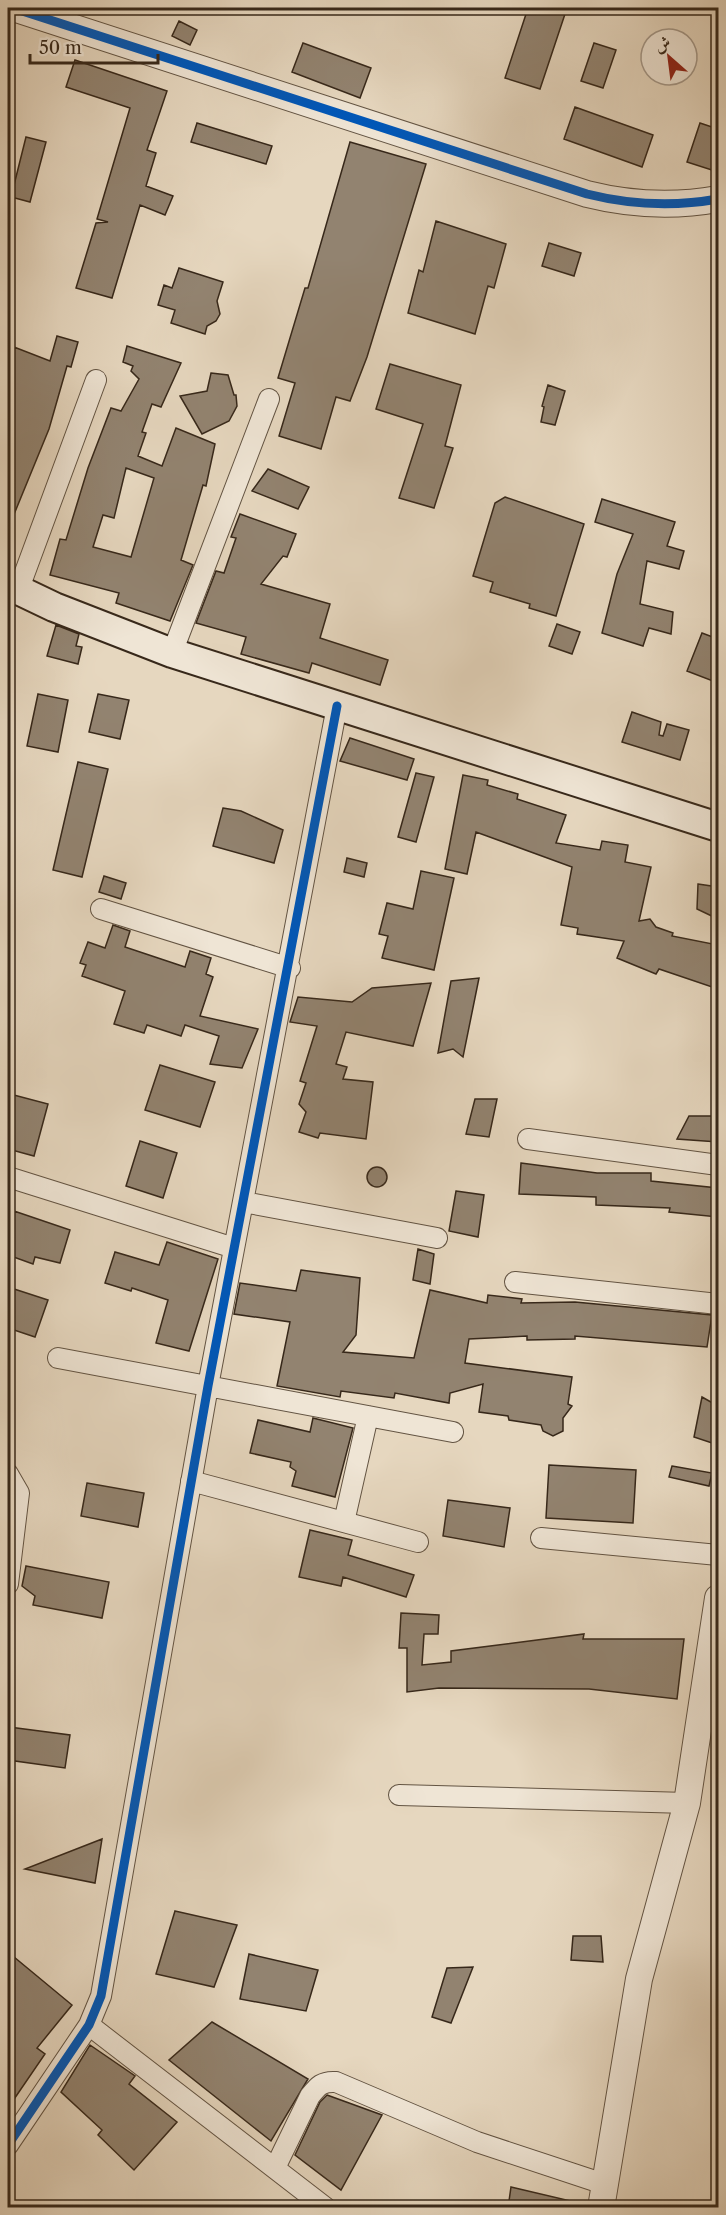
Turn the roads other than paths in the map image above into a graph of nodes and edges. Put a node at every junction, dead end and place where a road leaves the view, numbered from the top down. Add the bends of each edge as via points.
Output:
1 (13, 8) edge
2 (718, 199) edge
3 (96, 380) dead end
4 (269, 399) dead end
5 (13, 588) edge
6 (172, 653) junction
7 (337, 706) junction
8 (718, 827) edge
9 (101, 909) dead end
10 (290, 968) junction
11 (528, 1139) dead end
12 (718, 1165) edge
13 (8, 1177) edge
14 (243, 1202) junction
15 (438, 1238) dead end
16 (234, 1248) junction
17 (515, 1282) dead end
18 (718, 1304) edge
19 (58, 1358) dead end
20 (208, 1386) junction
21 (368, 1416) junction
22 (453, 1432) dead end
23 (8, 1474) edge
24 (191, 1481) junction
25 (344, 1522) junction
26 (541, 1538) dead end
27 (418, 1542) dead end
28 (718, 1555) edge
29 (8, 1584) edge
30 (718, 1598) edge
31 (399, 1795) dead end
32 (687, 1803) junction
33 (89, 2025) junction
34 (8, 2145) edge
35 (275, 2168) junction
36 (603, 2196) edge
37 (326, 2208) edge

1 - 2 street via 587,194 644,205
3 - 5 street
4 - 6 street
5 - 6 main road
6 - 7 main road
7 - 8 main road
7 - 10 street
9 - 10 street
10 - 14 street
11 - 12 street
13 - 16 street
14 - 15 street
14 - 16 street
16 - 20 street
17 - 18 street
19 - 20 street
20 - 21 street
20 - 24 street
21 - 22 street
21 - 25 street
23 - 29 street via 20,1493
24 - 25 street
24 - 33 street via 101,1996
25 - 27 street
26 - 28 street
30 - 32 street
31 - 32 street
32 - 36 street via 639,1979
33 - 34 street
33 - 35 street
35 - 36 street via 310,2096 326,2081
35 - 37 street

